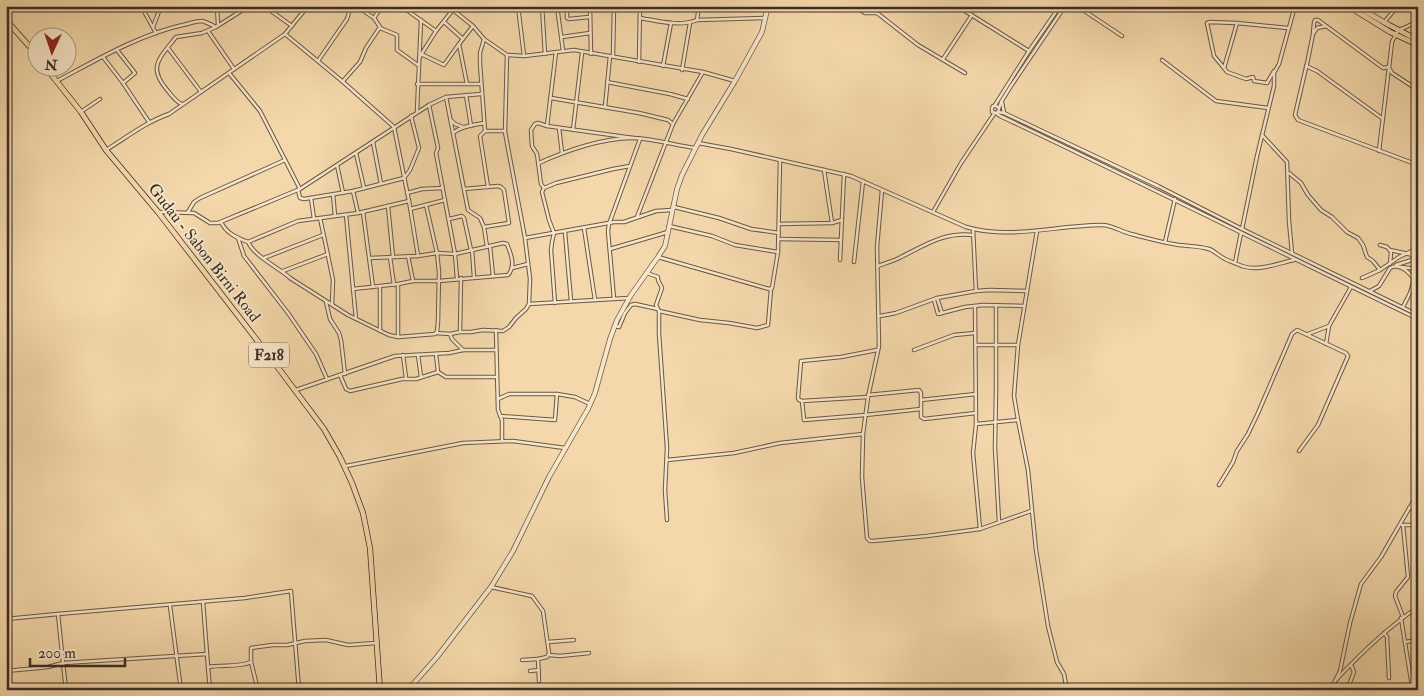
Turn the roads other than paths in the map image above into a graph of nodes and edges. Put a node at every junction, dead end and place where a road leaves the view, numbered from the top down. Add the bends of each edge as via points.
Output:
1 (141, 6) edge
2 (161, 6) edge
3 (217, 6) edge
4 (249, 6) edge
5 (264, 6) edge
6 (308, 6) edge
7 (349, 6) edge
8 (356, 6) edge
9 (382, 6) edge
10 (401, 6) edge
11 (448, 6) edge
12 (456, 6) edge
13 (518, 6) edge
14 (542, 6) edge
15 (558, 6) edge
16 (567, 6) edge
17 (590, 6) edge
18 (614, 6) edge
19 (640, 6) edge
20 (699, 6) edge
21 (768, 6) edge
22 (853, 6) edge
23 (957, 6) edge
24 (1060, 6) edge
25 (1065, 6) edge
26 (1077, 6) edge
27 (1294, 6) edge
28 (1348, 6) edge
29 (1398, 6) edge
30 (1360, 7) edge
31 (453, 10) junction
32 (972, 15) junction
33 (589, 16) junction
34 (374, 18) junction
35 (640, 18) junction
36 (766, 18) junction
37 (6, 20) edge
38 (421, 20) junction
39 (697, 20) junction
40 (444, 21) junction
41 (1418, 21) edge
42 (1384, 22) junction
43 (672, 23) junction
44 (690, 23) junction
45 (1237, 23) junction
46 (217, 26) junction
47 (292, 26) junction
48 (473, 26) junction
49 (1326, 26) junction
50 (153, 27) junction
51 (380, 27) junction
52 (1288, 28) junction
53 (208, 31) junction
54 (436, 31) junction
55 (1397, 32) junction
56 (156, 33) junction
57 (590, 33) junction
58 (285, 34) junction
59 (1313, 34) junction
60 (1122, 36) dead end
61 (561, 37) junction
62 (463, 39) junction
63 (484, 39) junction
64 (1418, 40) edge
65 (459, 44) junction
66 (28, 45) edge
67 (1418, 45) edge
68 (168, 48) junction
69 (117, 50) junction
70 (563, 51) junction
71 (556, 52) junction
72 (1029, 52) junction
73 (582, 53) junction
74 (421, 54) junction
75 (507, 54) junction
76 (545, 54) junction
77 (591, 54) junction
78 (103, 56) junction
79 (524, 56) junction
80 (611, 56) junction
81 (418, 59) junction
82 (318, 60) junction
83 (942, 60) junction
84 (1162, 60) dead end
85 (639, 62) junction
86 (1280, 64) junction
87 (418, 65) junction
88 (663, 66) junction
89 (1306, 66) junction
90 (1389, 67) junction
91 (1224, 68) junction
92 (234, 69) junction
93 (682, 70) junction
94 (703, 72) junction
95 (228, 73) junction
96 (965, 73) dead end
97 (54, 78) edge
98 (57, 81) junction
99 (343, 81) junction
100 (735, 81) junction
101 (607, 82) junction
102 (123, 83) junction
103 (417, 84) junction
104 (467, 84) junction
105 (481, 84) junction
106 (1418, 90) edge
107 (201, 92) junction
108 (481, 94) junction
109 (466, 95) junction
110 (446, 97) junction
111 (551, 98) junction
112 (100, 99) dead end
113 (688, 99) junction
114 (1002, 102) junction
115 (577, 103) junction
116 (182, 104) junction
117 (429, 105) junction
118 (605, 106) junction
119 (994, 106) junction
120 (999, 108) junction
121 (1268, 108) junction
122 (80, 112) junction
123 (417, 112) junction
124 (995, 112) junction
125 (1004, 113) junction
126 (411, 116) junction
127 (450, 119) junction
128 (1383, 119) junction
129 (149, 122) junction
130 (484, 123) junction
131 (673, 124) junction
132 (471, 126) junction
133 (547, 126) junction
134 (394, 127) junction
135 (464, 128) junction
136 (559, 128) junction
137 (573, 130) junction
138 (485, 131) junction
139 (505, 132) junction
140 (453, 134) junction
141 (1262, 135) junction
142 (633, 138) junction
143 (640, 139) junction
144 (372, 141) junction
145 (666, 143) junction
146 (698, 143) junction
147 (696, 148) junction
148 (106, 150) junction
149 (1379, 151) junction
150 (355, 152) junction
151 (562, 153) junction
152 (285, 160) junction
153 (780, 160) junction
154 (539, 163) junction
155 (337, 165) junction
156 (1418, 165) edge
157 (630, 166) junction
158 (824, 170) junction
159 (1288, 173) junction
160 (844, 174) junction
161 (404, 178) junction
162 (863, 181) junction
163 (381, 184) junction
164 (488, 187) junction
165 (364, 188) junction
166 (443, 188) junction
167 (544, 188) junction
168 (299, 189) junction
169 (464, 189) junction
170 (882, 190) junction
171 (353, 191) junction
172 (343, 192) junction
173 (407, 193) junction
174 (333, 194) junction
175 (1176, 196) junction
176 (311, 198) junction
177 (445, 200) junction
178 (1174, 200) junction
179 (409, 201) junction
180 (426, 205) junction
181 (388, 206) junction
182 (672, 208) junction
183 (410, 209) junction
184 (158, 212) junction
185 (188, 212) junction
186 (364, 212) junction
187 (933, 212) junction
188 (358, 213) junction
189 (346, 215) junction
190 (335, 216) junction
191 (637, 217) junction
192 (314, 218) junction
193 (320, 218) junction
194 (449, 219) junction
195 (842, 220) junction
196 (220, 222) junction
197 (832, 223) junction
198 (609, 224) junction
199 (779, 224) junction
200 (484, 226) junction
201 (669, 226) junction
202 (584, 228) junction
203 (972, 228) junction
204 (1242, 229) junction
205 (1037, 231) junction
206 (565, 232) junction
207 (668, 232) junction
208 (554, 233) junction
209 (779, 233) junction
210 (1241, 233) junction
211 (324, 235) junction
212 (973, 235) junction
213 (238, 238) junction
214 (525, 238) junction
215 (779, 239) junction
216 (841, 240) junction
217 (248, 242) junction
218 (1165, 242) junction
219 (488, 246) junction
220 (1380, 246) dead end
221 (1418, 248) edge
222 (610, 249) junction
223 (472, 250) junction
224 (1390, 250) junction
225 (778, 252) junction
226 (436, 253) junction
227 (1292, 253) junction
228 (328, 254) junction
229 (455, 254) junction
230 (1407, 254) junction
231 (408, 256) junction
232 (418, 256) junction
233 (392, 257) junction
234 (264, 258) junction
235 (370, 258) junction
236 (658, 258) junction
237 (1417, 258) edge
238 (840, 260) dead end
239 (1294, 260) junction
240 (854, 262) dead end
241 (1235, 263) junction
242 (528, 264) junction
243 (878, 266) junction
244 (1391, 266) junction
245 (1400, 267) junction
246 (512, 268) junction
247 (1417, 268) edge
248 (1380, 270) junction
249 (283, 271) junction
250 (647, 273) junction
251 (493, 276) junction
252 (474, 277) junction
253 (459, 278) junction
254 (1362, 278) dead end
255 (1414, 279) junction
256 (413, 281) junction
257 (439, 281) junction
258 (398, 284) junction
259 (394, 285) junction
260 (380, 286) junction
261 (373, 287) junction
262 (1351, 287) junction
263 (353, 289) junction
264 (771, 289) junction
265 (976, 291) junction
266 (1027, 291) junction
267 (1370, 292) junction
268 (630, 298) junction
269 (614, 299) junction
270 (935, 299) junction
271 (326, 300) junction
272 (595, 300) junction
273 (571, 301) junction
274 (555, 303) junction
275 (332, 304) junction
276 (529, 304) junction
277 (996, 305) junction
278 (975, 306) junction
279 (1024, 306) junction
280 (1403, 307) junction
281 (658, 310) junction
282 (1418, 315) edge
283 (879, 316) junction
284 (356, 319) junction
285 (1418, 319) edge
286 (615, 326) junction
287 (1329, 326) junction
288 (496, 330) junction
289 (380, 331) junction
290 (460, 332) junction
291 (975, 332) junction
292 (436, 333) junction
293 (450, 334) junction
294 (1308, 334) junction
295 (398, 337) junction
296 (1326, 344) junction
297 (976, 345) junction
298 (1018, 345) junction
299 (997, 346) junction
300 (463, 350) junction
301 (496, 350) junction
302 (878, 350) junction
303 (914, 350) dead end
304 (436, 354) junction
305 (418, 355) junction
306 (404, 356) junction
307 (438, 372) junction
308 (345, 374) junction
309 (340, 375) junction
310 (421, 377) junction
311 (496, 377) junction
312 (406, 378) junction
313 (328, 380) junction
314 (294, 391) junction
315 (557, 394) junction
316 (976, 394) junction
317 (868, 396) junction
318 (498, 398) junction
319 (921, 400) junction
320 (802, 402) junction
321 (590, 404) junction
322 (921, 408) junction
323 (976, 413) junction
324 (865, 415) junction
325 (500, 416) junction
326 (1018, 420) junction
327 (994, 422) junction
328 (976, 424) junction
329 (863, 434) junction
330 (502, 442) junction
331 (565, 448) junction
332 (1299, 451) dead end
333 (667, 460) junction
334 (344, 467) junction
335 (1219, 485) dead end
336 (1418, 493) edge
337 (1410, 508) junction
338 (1418, 508) edge
339 (1031, 511) junction
340 (667, 520) dead end
341 (998, 522) junction
342 (1402, 525) junction
343 (1418, 525) edge
344 (980, 529) junction
345 (491, 587) junction
346 (203, 602) junction
347 (170, 606) junction
348 (1418, 607) edge
349 (58, 614) junction
350 (1402, 618) junction
351 (6, 619) edge
352 (1384, 633) junction
353 (574, 640) dead end
354 (1418, 640) edge
355 (295, 642) junction
356 (378, 642) junction
357 (548, 642) junction
358 (1405, 642) junction
359 (589, 653) dead end
360 (207, 654) junction
361 (549, 655) junction
362 (177, 656) junction
363 (538, 659) junction
364 (522, 660) dead end
365 (63, 662) junction
366 (251, 662) junction
367 (1351, 665) junction
368 (208, 667) junction
369 (539, 670) junction
370 (6, 671) edge
371 (530, 671) dead end
372 (1390, 678) dead end
373 (539, 681) dead end
374 (1334, 683) junction
375 (66, 690) edge
376 (181, 690) edge
377 (210, 690) edge
378 (258, 690) edge
379 (299, 690) edge
380 (380, 690) edge
381 (408, 690) edge
382 (1067, 690) edge
383 (1328, 690) edge
384 (1347, 690) edge
385 (1413, 690) edge

1 - 50 street
2 - 50 street
3 - 46 street
4 - 46 street
5 - 47 street
6 - 47 street
7 - 82 street via 347,19
8 - 34 street
9 - 34 street
10 - 38 street
11 - 31 street
12 - 31 street
13 - 79 street
14 - 76 street
15 - 61 street
16 - 33 street via 569,19
17 - 33 street
18 - 80 street
19 - 35 street
20 - 39 street
21 - 36 street
22 - 83 street via 865,13 877,13
23 - 32 street
24 - 72 street
25 - 114 street
26 - 60 street
27 - 52 street
28 - 55 main road
29 - 42 street
30 - 42 main road
31 - 40 street
31 - 48 street
32 - 72 street
32 - 83 street
33 - 57 street
34 - 51 street
35 - 43 street
35 - 85 street
36 - 39 street
36 - 100 street via 762,32
37 - 66 main road
38 - 54 street
38 - 81 street
39 - 44 street
40 - 54 street
40 - 62 street
41 - 55 street
42 - 55 main road
43 - 44 street
43 - 88 street
44 - 93 street
45 - 52 street
45 - 91 street
45 - 91 street via 1207,24 1214,56
46 - 53 street
46 - 56 street via 202,21
47 - 58 street
48 - 62 street
48 - 63 street
49 - 59 street
49 - 59 street via 1315,20
49 - 90 street via 1383,68
50 - 56 street
51 - 87 street via 397,35 397,50
51 - 99 street via 360,62
52 - 86 street
53 - 68 street via 176,37
53 - 92 street
54 - 74 street
55 - 64 main road
55 - 67 main road
55 - 90 street via 1392,42
56 - 69 street
57 - 61 street
57 - 77 street
58 - 82 street
58 - 92 street
59 - 89 street
61 - 70 street
62 - 65 street
63 - 75 street
63 - 105 street via 480,53
65 - 74 street via 444,65
65 - 104 street
68 - 107 street
68 - 116 street via 156,65 157,74 162,84
69 - 78 street
69 - 102 street via 135,73
70 - 71 street
70 - 73 street
71 - 76 street
71 - 111 street
72 - 119 street
73 - 77 street
73 - 115 street
74 - 81 street
75 - 79 street
75 - 139 street
76 - 79 street
77 - 80 street
78 - 98 street
78 - 102 street
80 - 85 street
80 - 101 street
81 - 87 street
82 - 99 street
83 - 96 street
84 - 121 street via 1216,101
85 - 88 street
86 - 91 street via 1267,82 1254,81 1253,77 1246,79
86 - 121 street via 1274,73
87 - 103 street
88 - 93 street
89 - 128 street
89 - 149 street via 1295,118
90 - 106 street via 1392,73
90 - 128 street
92 - 95 street
93 - 94 street
94 - 100 street
94 - 113 street
95 - 107 street
95 - 152 street via 260,111
97 - 98 main road, Gudau - Sabon Birni Road / F218
98 - 122 main road, Gudau - Sabon Birni Road / F218
99 - 134 street
100 - 146 street
101 - 113 street
101 - 118 street
102 - 129 street
103 - 104 street
103 - 123 street
104 - 105 street
105 - 108 street
107 - 116 street
108 - 109 street
108 - 130 street
109 - 110 street
109 - 132 street
110 - 117 street
110 - 127 street
111 - 115 street
111 - 133 street
112 - 122 street
113 - 131 street
114 - 120 street
114 - 125 street
115 - 118 street
115 - 137 street
116 - 129 street via 169,114
117 - 123 street
117 - 166 street
118 - 131 street via 668,120
119 - 120 street
119 - 124 street
120 - 124 street
121 - 141 street
122 - 148 main road, Gudau - Sabon Birni Road / F218
123 - 126 street
124 - 125 street
124 - 178 street
124 - 187 street
125 - 175 street
126 - 134 street
126 - 161 street via 419,148
127 - 135 street
127 - 140 street
128 - 149 street
129 - 148 street
130 - 132 street
130 - 138 street
131 - 145 street
132 - 135 street
133 - 136 street
133 - 154 street via 538,123 531,130 532,146
134 - 144 street
134 - 161 street
135 - 140 street
136 - 137 street
136 - 151 street
137 - 142 street
138 - 139 street
138 - 164 street via 480,136
139 - 214 street
140 - 169 street
141 - 159 street via 1285,158
141 - 204 street
142 - 143 street
142 - 151 street
143 - 145 street
143 - 157 street
144 - 150 street
144 - 163 street
145 - 147 street
145 - 191 street
146 - 147 street
146 - 153 street
147 - 182 street
148 - 184 main road, Gudau - Sabon Birni Road / F218
149 - 156 street
150 - 155 street
150 - 165 street
151 - 154 street
152 - 168 street
152 - 185 street via 200,198
153 - 158 street
153 - 199 street
154 - 167 street
155 - 168 street
155 - 172 street
157 - 167 street
157 - 198 street
158 - 160 street
158 - 197 street
159 - 227 street
159 - 248 street via 1301,183 1321,210 1358,238 1367,257
160 - 162 street
160 - 195 street
161 - 163 street
161 - 173 street
162 - 170 street
162 - 240 street
163 - 165 street
164 - 169 street
164 - 200 street via 504,190 509,223
165 - 171 street
166 - 173 street
166 - 177 street
167 - 208 street via 542,192
168 - 176 street via 300,198
168 - 196 street
169 - 200 street via 468,210 479,216
170 - 187 street
170 - 243 street
171 - 172 street
171 - 188 street
172 - 174 street
173 - 179 street
174 - 176 street
174 - 190 street
175 - 178 street
175 - 204 street
176 - 192 street
177 - 180 street
177 - 194 street
178 - 210 street
178 - 218 street
179 - 181 street
179 - 183 street
180 - 183 street
180 - 226 street
181 - 186 street
181 - 233 street
182 - 191 street
182 - 201 street
182 - 209 street
183 - 232 street
184 - 185 street
184 - 314 main road, Gudau - Sabon Birni Road / F218
185 - 196 street via 210,223
186 - 188 street
186 - 235 street
187 - 203 street
188 - 189 street
189 - 190 street
189 - 263 street
190 - 193 street
191 - 198 street
192 - 193 street
192 - 217 street via 298,221
193 - 211 street
194 - 223 street via 464,218
194 - 229 street
195 - 197 street
195 - 216 street
196 - 213 street via 224,229
197 - 199 street
198 - 202 street
198 - 222 street
199 - 209 street
200 - 219 street
201 - 207 street
201 - 225 street via 735,245
202 - 206 street
202 - 272 street
203 - 205 street via 997,232
203 - 212 street
204 - 227 street
205 - 218 street via 1104,225
205 - 266 street
206 - 208 street
206 - 273 street
207 - 222 street
207 - 236 street
208 - 214 street
208 - 274 street via 551,250
209 - 215 street
210 - 239 street
210 - 241 street
211 - 228 street
211 - 234 street
212 - 243 street via 946,236
212 - 265 street
213 - 217 street
213 - 313 street via 244,256 316,354
214 - 242 street
215 - 216 street
215 - 225 street
216 - 238 street
217 - 234 street
218 - 241 street via 1211,249
219 - 223 street
219 - 246 street via 507,244
219 - 251 street
220 - 224 street
221 - 230 street
222 - 269 street
223 - 229 street
223 - 252 street
224 - 230 street
224 - 244 street
225 - 264 street
226 - 229 street
226 - 232 street
226 - 257 street
227 - 267 street
228 - 249 street
228 - 275 street via 333,280
229 - 253 street
230 - 237 street
230 - 244 street
231 - 232 street
231 - 233 street
231 - 256 street
233 - 235 street
233 - 259 street
234 - 249 street
235 - 261 street
236 - 250 street
236 - 264 street
237 - 244 street
239 - 241 street via 1260,268
239 - 262 street
242 - 246 street
242 - 276 street
243 - 283 street
244 - 245 street
244 - 248 street
244 - 267 street via 1379,286
245 - 247 street
245 - 255 street
246 - 251 street via 508,275
247 - 255 street
248 - 254 street
249 - 271 street
250 - 268 street
250 - 281 street via 658,277 662,288 656,305
251 - 252 street
252 - 253 street
253 - 257 street
253 - 290 street
255 - 280 street
256 - 257 street
256 - 258 street
257 - 292 street
258 - 259 street
258 - 295 street
259 - 260 street
260 - 261 street
260 - 289 street
261 - 263 street
262 - 285 street
262 - 287 street
263 - 284 street
264 - 281 street via 768,325 757,328
265 - 266 street
265 - 270 street
266 - 279 street
267 - 280 street
268 - 269 street
268 - 286 street
269 - 272 street
270 - 278 street via 942,313
270 - 283 street
271 - 275 street
271 - 308 street via 330,319 341,340
272 - 273 street
273 - 274 street
274 - 276 street
275 - 284 street
276 - 288 street via 506,329
277 - 278 street
277 - 279 street
277 - 299 street
278 - 291 street
279 - 298 street
280 - 282 street
281 - 286 street via 631,304 619,327
281 - 333 street
283 - 302 street
284 - 289 street
286 - 321 street
287 - 294 street
287 - 296 street
288 - 290 street
288 - 301 street
289 - 295 street
290 - 293 street
291 - 297 street
291 - 303 street via 954,335
292 - 293 street
292 - 295 street
293 - 300 street
294 - 296 street
294 - 335 street via 1297,330 1292,334 1252,427
296 - 332 street via 1348,356 1318,425
297 - 299 street
297 - 316 street
298 - 299 street
298 - 326 street via 1014,396
299 - 327 street
300 - 301 street
300 - 304 street
301 - 311 street
302 - 317 street
302 - 320 street via 801,361 798,398
304 - 305 street
304 - 307 street
305 - 306 street
305 - 310 street
306 - 308 street via 395,356
306 - 312 street
307 - 310 street
307 - 311 street via 446,377
308 - 309 street
309 - 312 street via 350,391
309 - 313 street
310 - 312 street
311 - 318 street
313 - 314 street
314 - 334 main road, Gudau - Sabon Birni Road / F218 via 324,430
315 - 318 street via 509,394
315 - 321 street
315 - 325 street via 555,420
316 - 319 street
316 - 323 street
317 - 319 street via 918,390 921,391
317 - 320 street
317 - 324 street
318 - 325 street
319 - 322 street
320 - 324 street via 805,420
321 - 331 street
322 - 323 street via 924,419
322 - 324 street
323 - 328 street
324 - 329 street
325 - 330 street
326 - 327 street
326 - 339 street via 1028,470
327 - 328 street
327 - 341 street
328 - 344 street via 973,453
329 - 333 street
329 - 344 street via 862,477 870,541
330 - 331 street
330 - 334 street via 453,444
331 - 345 street via 513,551
333 - 340 street
334 - 356 main road, Gudau - Sabon Birni Road / F218 via 363,513 368,535
336 - 337 street
337 - 338 street
337 - 342 street
339 - 341 street
339 - 382 street via 1052,645
341 - 344 street
342 - 343 street
342 - 350 street via 1408,577 1395,596
342 - 374 street via 1362,584
345 - 357 street via 532,596 543,610
345 - 381 street
346 - 347 street
346 - 355 street via 291,591
346 - 360 street
347 - 349 street
347 - 362 street
348 - 350 street
349 - 351 street
349 - 365 street
350 - 352 street
350 - 358 street
352 - 367 street
352 - 372 street via 1387,636
353 - 357 street
354 - 358 street
355 - 356 street via 326,640 348,645
355 - 366 street via 251,648
355 - 379 street
356 - 380 main road, Gudau - Sabon Birni Road / F218
357 - 361 street
358 - 385 street
359 - 361 street
360 - 362 street
360 - 368 street
361 - 363 street
362 - 365 street
362 - 376 street
363 - 364 street
363 - 369 street
365 - 370 street via 48,667
365 - 375 street
366 - 368 street
366 - 378 street
367 - 374 street
367 - 384 street via 1354,672
368 - 377 street
369 - 371 street
369 - 373 street
374 - 383 street

